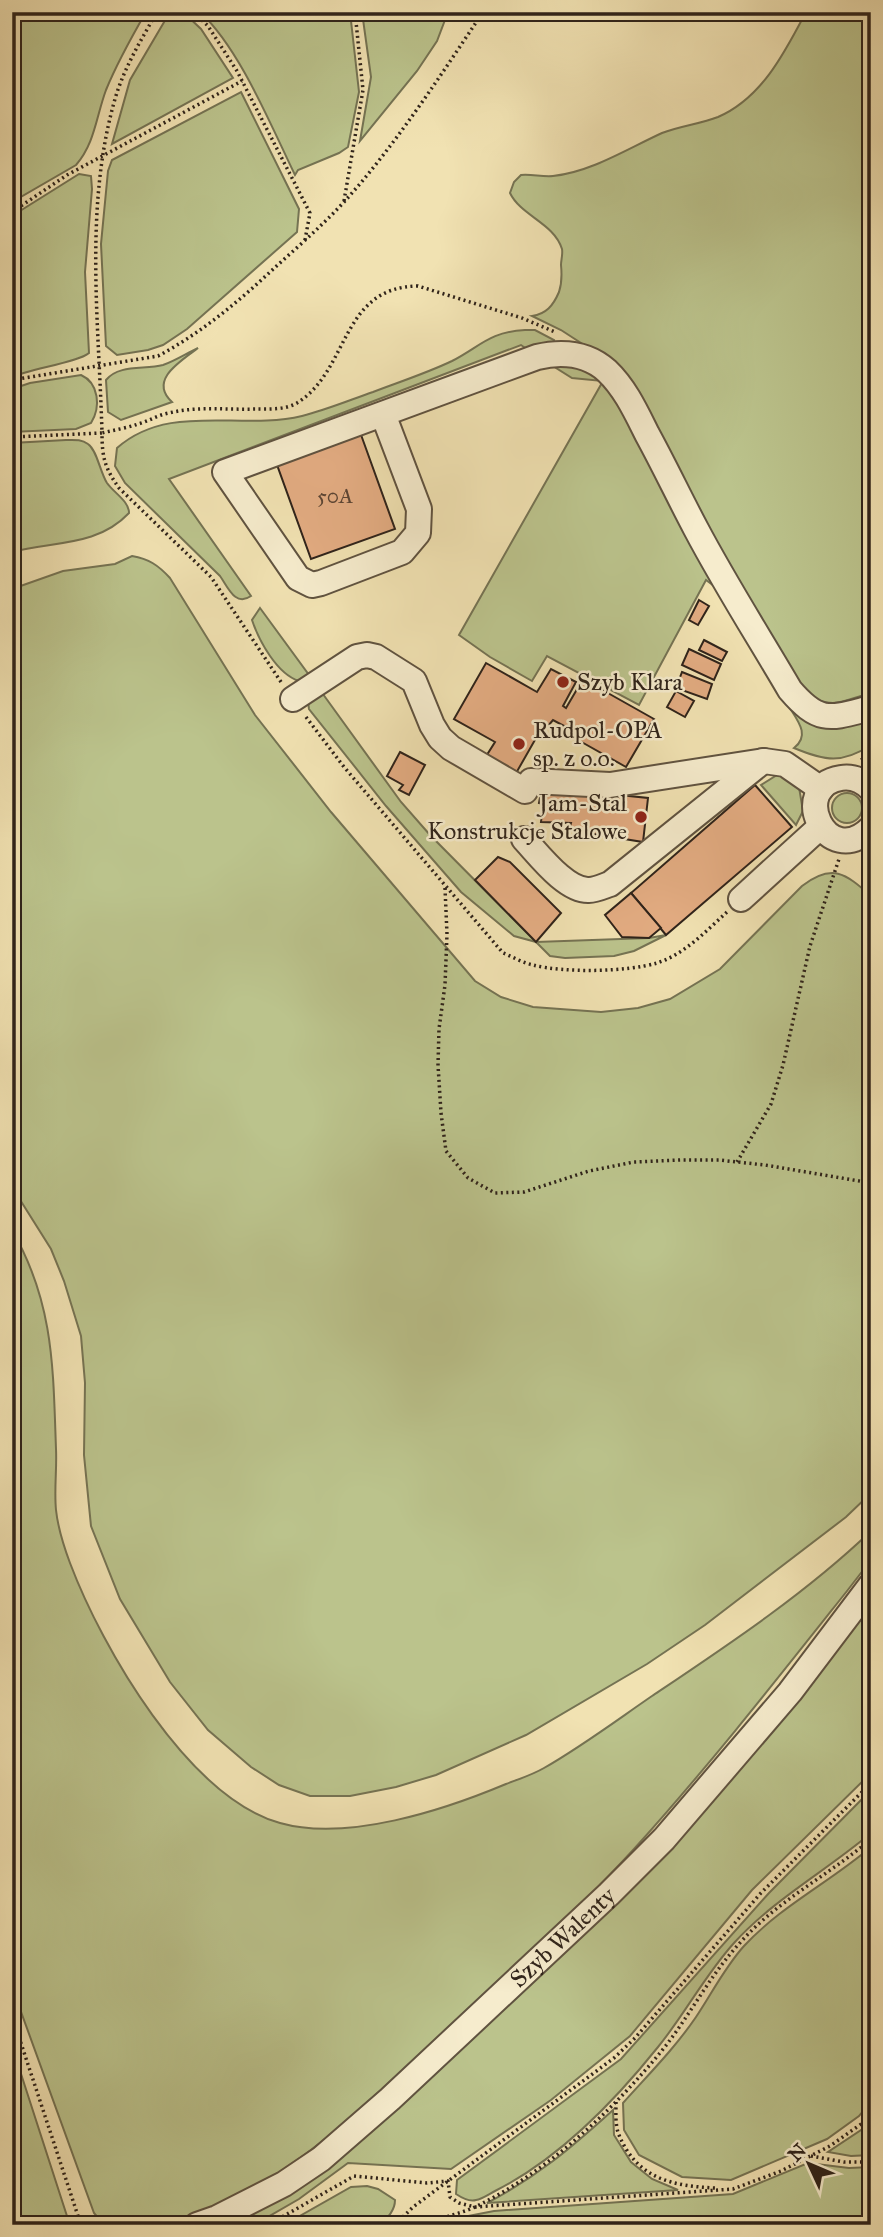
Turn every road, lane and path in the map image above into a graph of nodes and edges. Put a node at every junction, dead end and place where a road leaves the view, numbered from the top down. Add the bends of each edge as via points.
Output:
1 (157, 12) edge
2 (194, 12) edge
3 (355, 12) edge
4 (482, 12) edge
5 (242, 81) junction
6 (102, 157) junction
7 (344, 202) junction
8 (12, 212) edge
9 (305, 240) junction
10 (588, 359) junction
11 (100, 367) junction
12 (12, 382) edge
13 (383, 414) junction
14 (102, 433) junction
15 (12, 436) edge
16 (293, 699) junction
17 (871, 708) edge
18 (764, 761) junction
19 (870, 786) edge
20 (821, 789) junction
21 (820, 827) junction
22 (863, 836) edge
23 (524, 839) dead end
24 (444, 886) junction
25 (741, 899) joint
26 (737, 1162) junction
27 (871, 1182) edge
28 (871, 1585) edge
29 (871, 1783) edge
30 (871, 1839) edge
31 (12, 2016) edge
32 (616, 2102) junction
33 (871, 2113) edge
34 (810, 2156) junction
35 (871, 2162) edge
36 (448, 2181) junction
37 (730, 2189) junction
38 (475, 2207) junction
39 (81, 2225) edge
40 (197, 2225) edge
41 (268, 2225) edge
42 (395, 2225) edge
43 (427, 2225) edge

1 - 6 path via 115,96
2 - 5 path
3 - 7 path via 363,90
4 - 7 path via 397,135
5 - 6 path
5 - 9 path via 310,213
6 - 8 path
6 - 11 path via 95,257
7 - 9 path
9 - 11 path via 223,313 177,346 158,356
10 - 13 street via 571,353 537,357
10 - 14 path via 555,332 522,318 418,286 404,286 370,301 321,379 294,405 168,412
10 - 17 street via 617,381 632,404 698,532 790,690 821,716
11 - 12 path
11 - 14 path
13 - 13 street via 225,472 305,583 321,583 402,552 418,533 419,509
14 - 15 path
14 - 16 path via 102,457 119,488 211,577
16 - 18 street via 357,657 376,657 414,681 432,726 451,748 525,791 531,781 610,785
16 - 24 path
18 - 20 street via 785,764
18 - 23 street via 610,884 589,890 574,887
19 - 20 street via 839,778
20 - 21 street via 815,808
21 - 22 street via 827,834
21 - 25 street
22 - 26 path via 810,946 771,1104
24 - 25 path via 503,953 533,965 569,970 657,963 685,949
24 - 26 path via 447,934 438,1065 446,1151 468,1178 495,1193 524,1192 634,1162
26 - 27 path
28 - 40 street, Szyb Walenty via 790,1692 664,1839 609,1894 321,2159 284,2184
29 - 36 path via 760,1894 628,2045
30 - 32 path via 777,1907 738,1944 660,2053
31 - 39 path
32 - 37 path via 618,2134 634,2160 653,2176 681,2186
32 - 38 path via 562,2151
33 - 34 path
34 - 35 path
34 - 37 path
36 - 38 path via 450,2197
36 - 41 path via 354,2176
36 - 42 path
37 - 38 path
38 - 43 path

